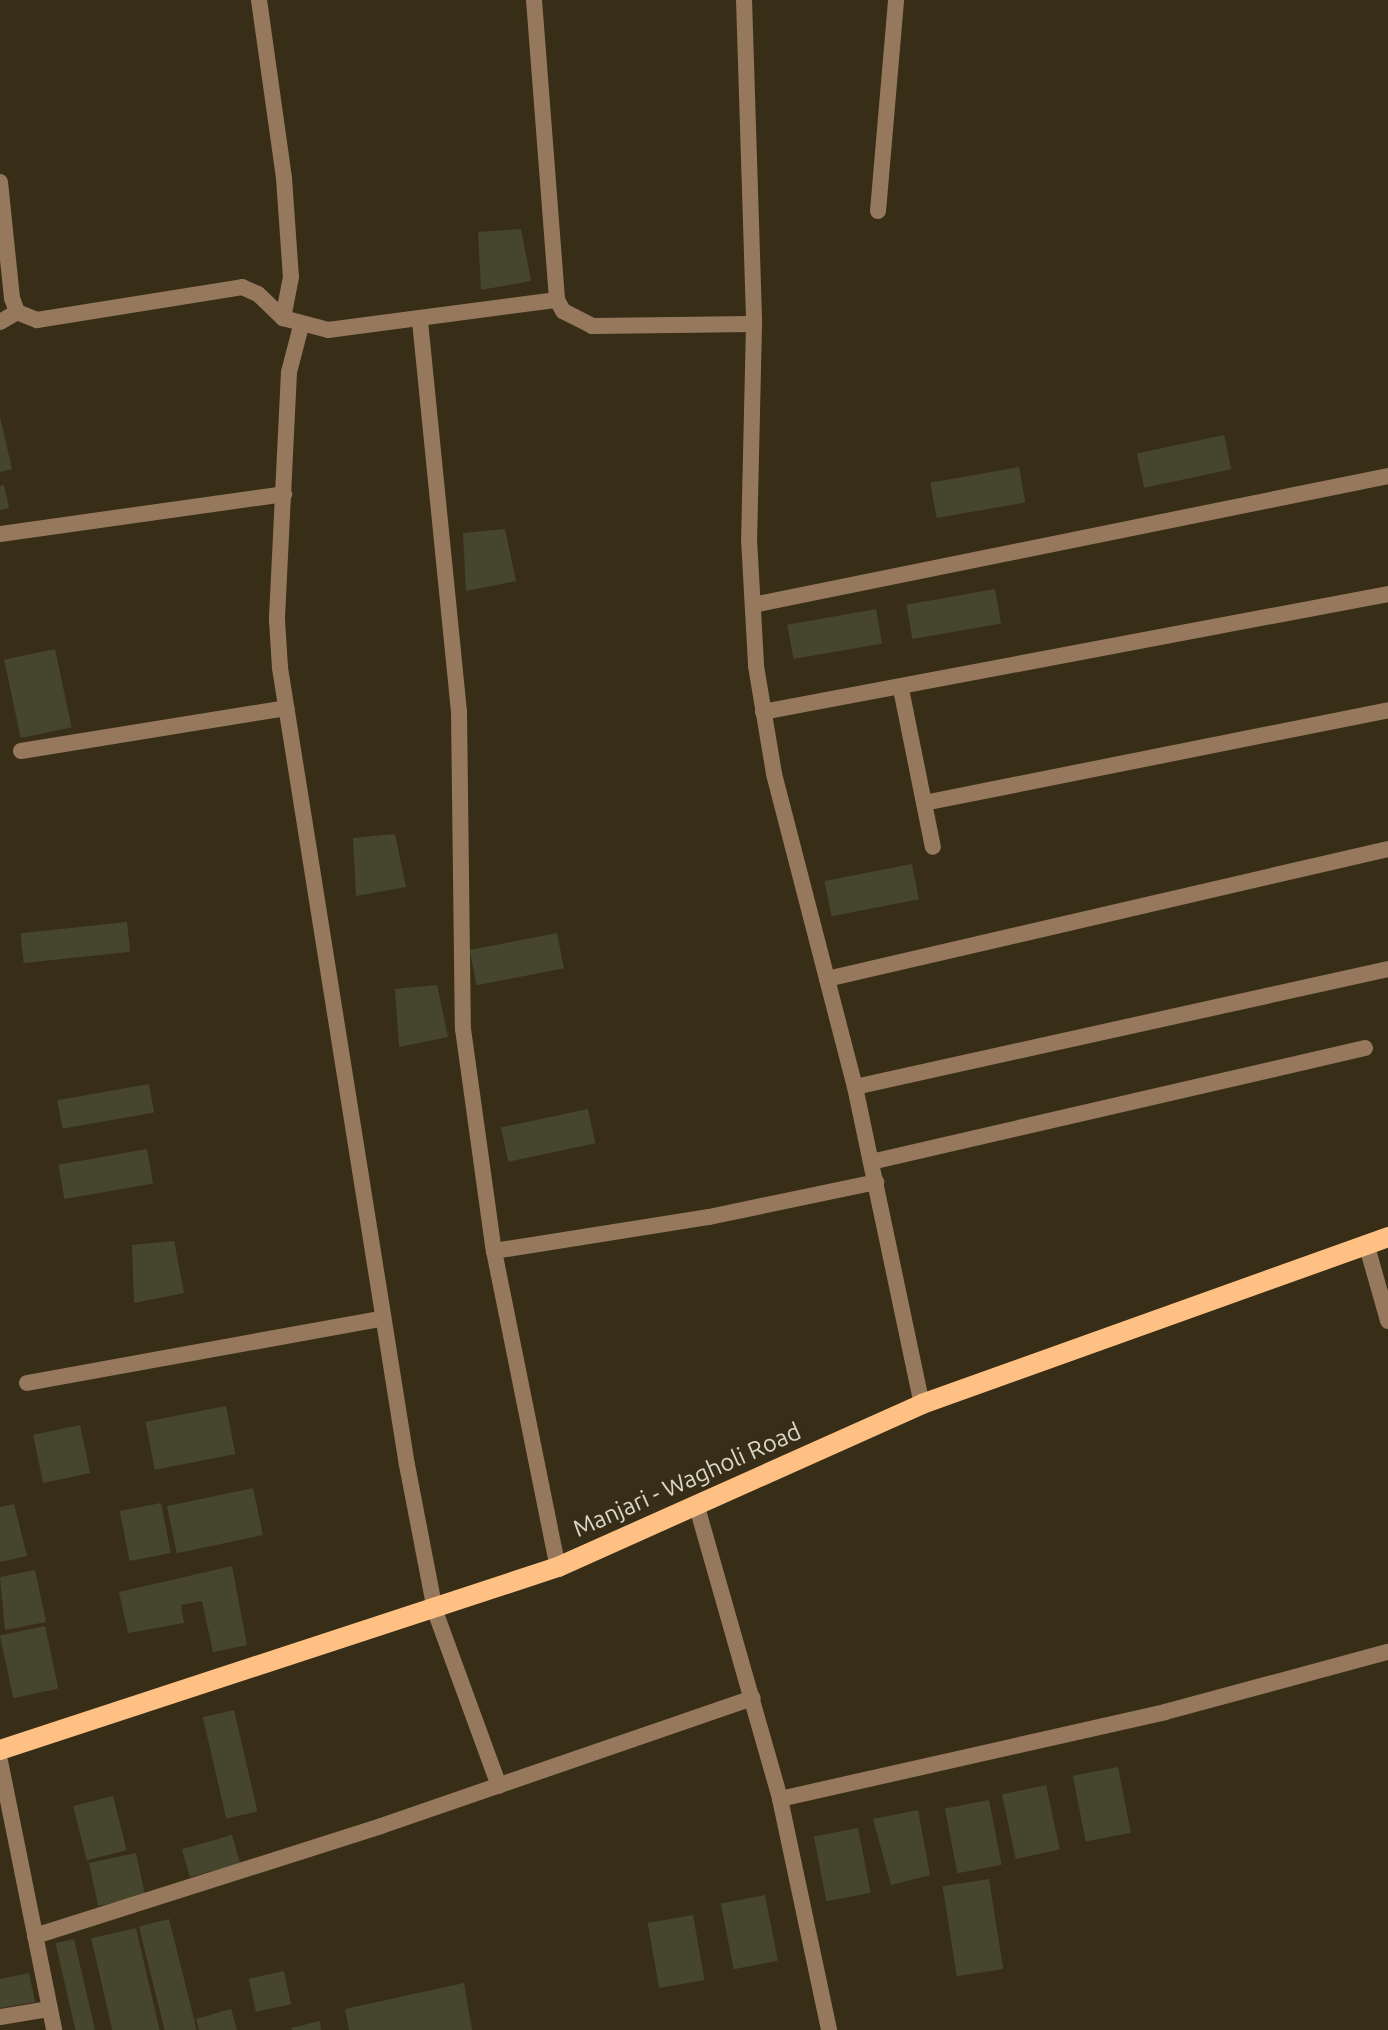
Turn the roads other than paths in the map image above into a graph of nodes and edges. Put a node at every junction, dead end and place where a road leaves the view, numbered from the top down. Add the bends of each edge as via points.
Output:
1 (259, 0) edge
2 (534, 0) edge
3 (744, 0) edge
4 (896, 0) edge
5 (0, 184) edge
6 (878, 211) dead end
7 (557, 300) junction
8 (17, 312) junction
9 (283, 318) junction
10 (420, 321) junction
11 (0, 322) edge
12 (754, 324) junction
13 (301, 326) junction
14 (1388, 476) edge
15 (284, 494) junction
16 (0, 534) edge
17 (1388, 594) edge
18 (753, 605) junction
19 (901, 689) junction
20 (287, 708) junction
21 (1388, 710) edge
22 (763, 712) junction
23 (21, 751) dead end
24 (924, 803) junction
25 (933, 847) dead end
26 (1388, 849) edge
27 (1388, 969) edge
28 (827, 979) junction
29 (1365, 1048) dead end
30 (855, 1087) junction
31 (871, 1162) junction
32 (876, 1182) junction
33 (1388, 1237) edge
34 (1366, 1243) junction
35 (494, 1251) junction
36 (383, 1318) junction
37 (1388, 1321) edge
38 (27, 1383) dead end
39 (922, 1404) junction
40 (697, 1507) junction
41 (558, 1567) junction
42 (435, 1611) junction
43 (1388, 1652) edge
44 (753, 1698) junction
45 (0, 1750) edge
46 (0, 1761) edge
47 (499, 1786) junction
48 (780, 1799) junction
49 (35, 1936) junction
50 (49, 2009) junction
51 (0, 2017) edge
52 (54, 2030) edge
53 (829, 2030) edge

1 - 9 street via 284,178 291,277
2 - 7 street
3 - 12 street
4 - 6 street
5 - 8 street
7 - 10 street
7 - 12 street via 574,320 592,326
8 - 9 street via 37,320 242,287 258,294
8 - 11 street
9 - 13 street
10 - 13 street via 355,329
10 - 35 street via 459,712 463,1029
12 - 18 street via 749,539
13 - 15 street via 289,372
14 - 18 street
15 - 16 street
15 - 20 street via 277,620
17 - 19 street
18 - 22 street
19 - 22 street
19 - 24 street
20 - 23 street
20 - 36 street
21 - 24 street
22 - 28 street
24 - 25 street
26 - 28 street
27 - 30 street
28 - 30 street
29 - 31 street
30 - 31 street
31 - 32 street
32 - 35 street via 709,1217
32 - 39 street
33 - 34 main road, Manjari - Wagholi Road
34 - 37 street
34 - 39 main road, Manjari - Wagholi Road
35 - 41 street
36 - 38 street
36 - 42 street
39 - 40 main road, Manjari - Wagholi Road
40 - 41 main road, Manjari - Wagholi Road
40 - 44 street
41 - 42 main road, Manjari - Wagholi Road
42 - 45 main road, Manjari - Wagholi Road
42 - 47 street
43 - 48 street via 1165,1712
44 - 47 street
44 - 48 street
46 - 49 street
47 - 49 street
48 - 53 street
49 - 50 street
50 - 51 street
50 - 52 street

